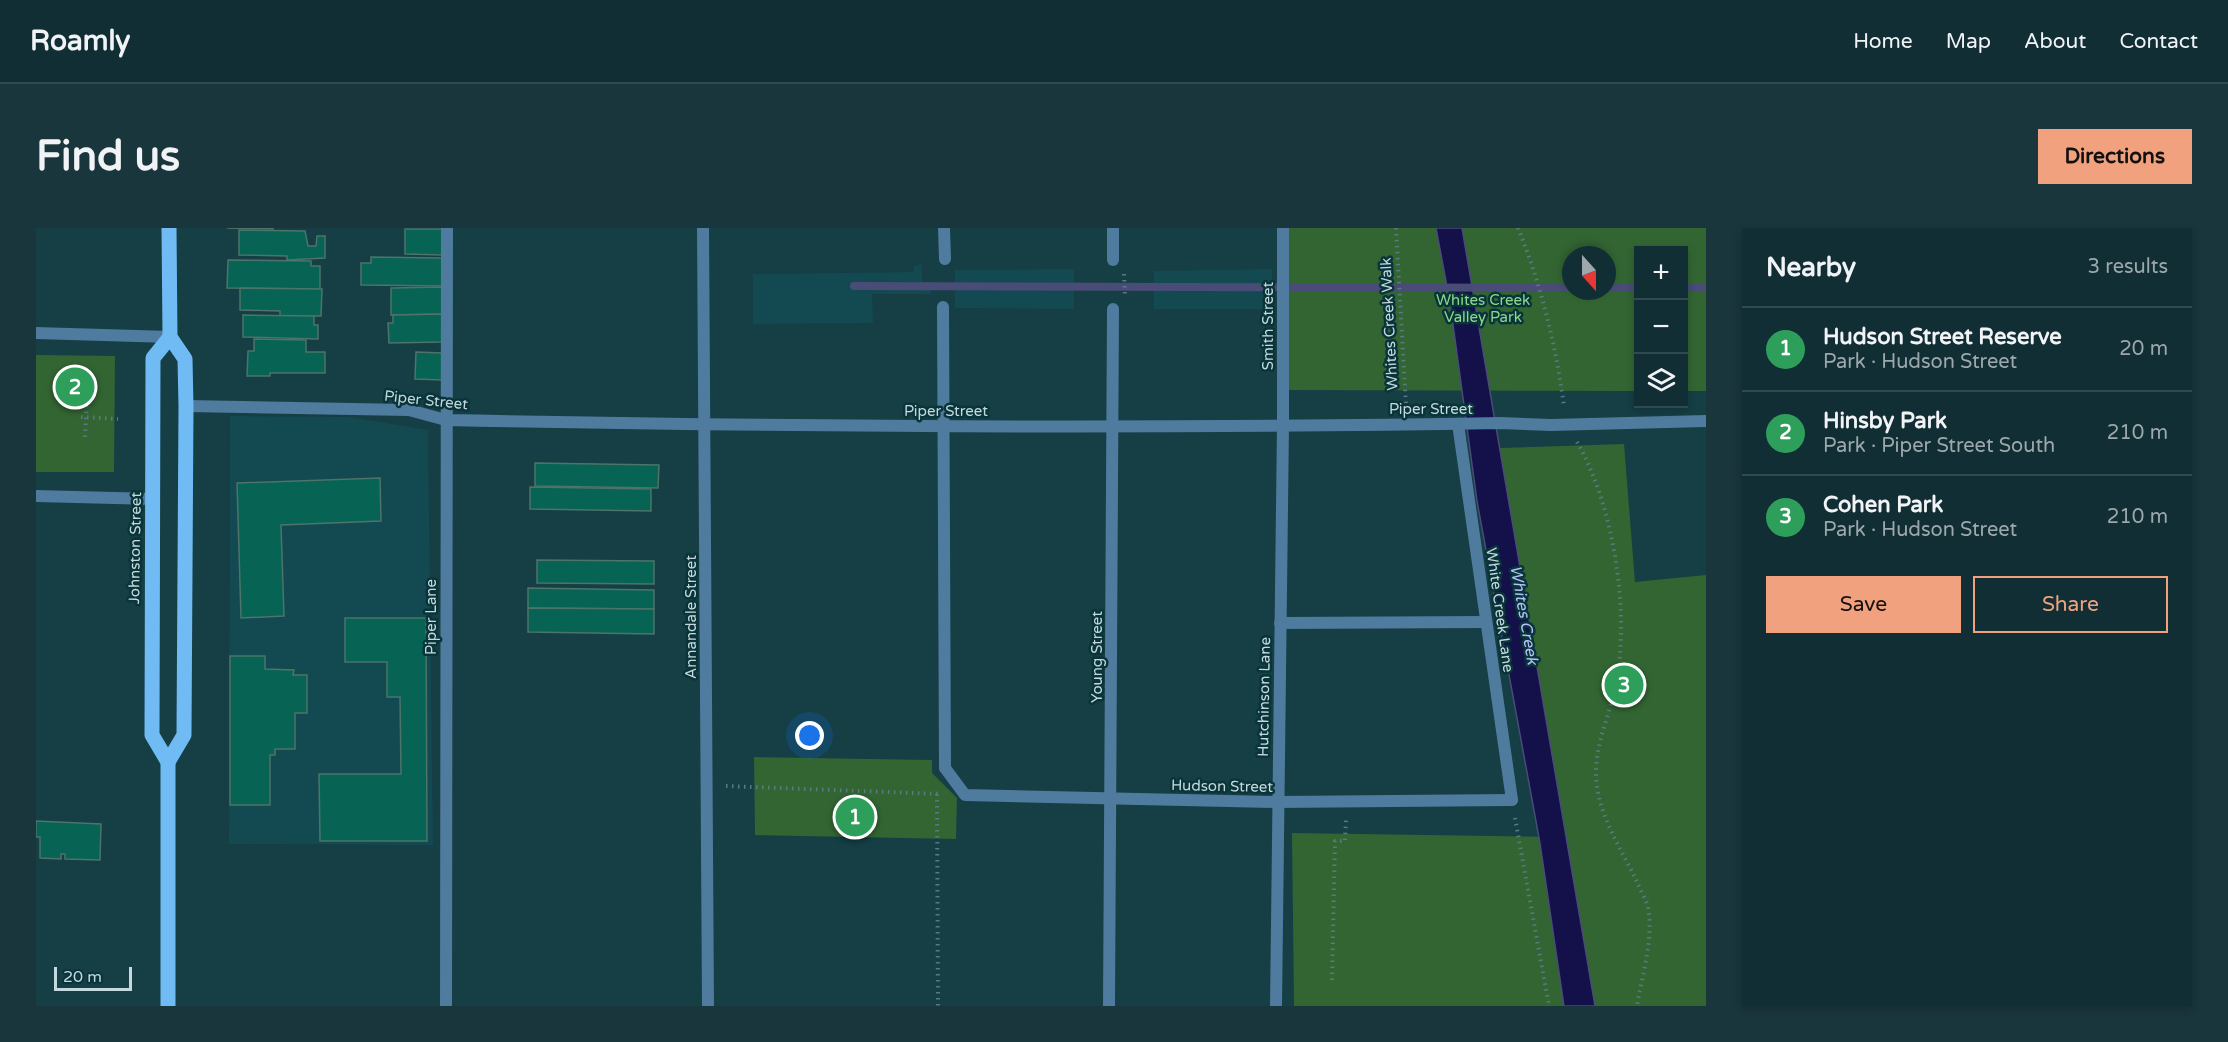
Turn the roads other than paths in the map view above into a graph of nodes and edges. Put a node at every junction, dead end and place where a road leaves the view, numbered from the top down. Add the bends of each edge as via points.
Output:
1 (169, 228) edge
2 (447, 228) edge
3 (703, 228) edge
4 (944, 228) edge
5 (1113, 228) edge
6 (1284, 228) edge
7 (945, 259) dead end
8 (1113, 260) road end
9 (943, 307) dead end
10 (1113, 309) road end
11 (36, 333) edge
12 (170, 337) junction
13 (186, 406) junction
14 (446, 420) junction
15 (1706, 421) edge
16 (1282, 424) junction
17 (1460, 424) junction
18 (706, 425) junction
19 (1112, 425) junction
20 (943, 427) junction
21 (36, 496) edge
22 (154, 499) junction
23 (1486, 622) junction
24 (1280, 623) junction
25 (168, 762) junction
26 (1111, 799) junction
27 (1512, 800) joint
28 (1277, 802) junction
29 (168, 1006) edge
30 (446, 1006) edge
31 (708, 1006) edge
32 (1109, 1006) edge
33 (1276, 1006) edge

1 - 12 main road
2 - 14 street, Piper Lane
3 - 18 street, Annandale Street
4 - 7 street
5 - 8 street
6 - 16 street, Smith Street
9 - 20 street
10 - 19 street, Young Street
11 - 12 street
12 - 13 main road via 185,359
12 - 22 main road, Johnston Street via 153,358
13 - 14 street, Piper Street via 409,410
13 - 25 main road via 184,735
14 - 18 street, Piper Street
14 - 30 street, Piper Lane
15 - 17 street, Piper Street
16 - 17 street, Piper Street
16 - 19 street, Piper Street
16 - 24 street, Hutchinson Lane
17 - 23 street, White Creek Lane
18 - 20 street, Piper Street
18 - 31 street, Annandale Street
19 - 20 street, Piper Street
19 - 26 street, Young Street
20 - 26 street, Hudson Street via 945,768 965,795
21 - 22 street
22 - 25 main road, Johnston Street via 152,735
23 - 24 street
23 - 27 street, White Creek Lane
24 - 28 street, Hutchinson Lane
25 - 29 main road
26 - 28 street, Hudson Street
26 - 32 street, Young Street
27 - 28 street, Hudson Street
28 - 33 street, Hutchinson Lane

